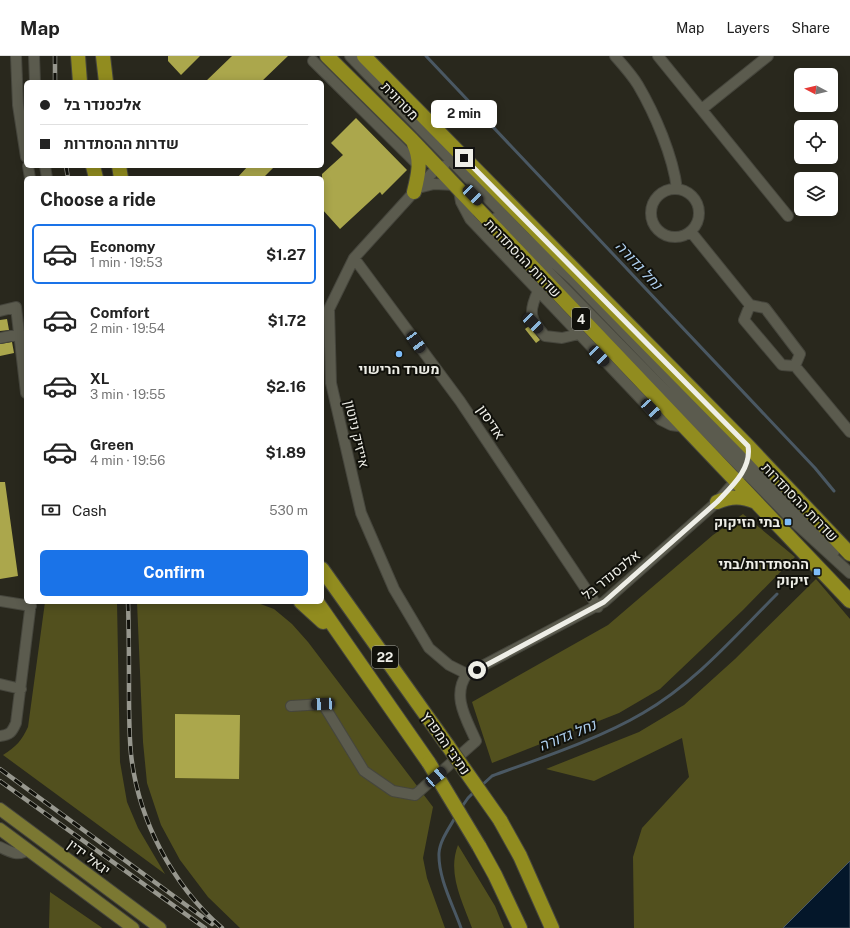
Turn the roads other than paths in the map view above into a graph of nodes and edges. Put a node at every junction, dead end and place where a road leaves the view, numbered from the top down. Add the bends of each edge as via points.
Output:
1 (16, 56) edge
2 (34, 56) edge
3 (78, 56) edge
4 (103, 56) edge
5 (327, 56) edge
6 (337, 56) edge
7 (350, 56) edge
8 (364, 56) edge
9 (615, 56) edge
10 (658, 56) edge
11 (768, 56) edge
12 (311, 59) edge
13 (342, 71) junction
14 (35, 80) edge
15 (80, 80) edge
16 (106, 80) edge
17 (702, 109) junction
18 (412, 140) junction
19 (24, 144) edge
20 (455, 165) junction
21 (418, 166) junction
22 (441, 167) junction
23 (474, 168) junction
24 (456, 188) junction
25 (677, 189) junction
26 (414, 192) junction
27 (788, 216) dead end
28 (691, 232) junction
29 (354, 258) junction
30 (538, 291) junction
31 (750, 305) junction
32 (0, 311) edge
33 (20, 334) junction
34 (579, 334) junction
35 (0, 338) edge
36 (795, 366) junction
37 (24, 373) edge
38 (685, 427) junction
39 (850, 432) edge
40 (748, 446) junction
41 (725, 470) junction
42 (742, 471) junction
43 (717, 502) junction
44 (756, 502) junction
45 (850, 554) edge
46 (324, 572) edge
47 (850, 573) edge
48 (0, 601) edge
49 (850, 601) edge
50 (24, 603) edge
51 (31, 604) edge
52 (303, 604) edge
53 (318, 604) edge
54 (598, 607) junction
55 (467, 674) junction
56 (0, 684) edge
57 (21, 689) junction
58 (291, 706) dead end
59 (391, 707) junction
60 (0, 736) edge
61 (0, 809) edge
62 (0, 829) edge
63 (0, 847) edge
64 (27, 850) junction
65 (133, 928) edge
66 (160, 928) edge
67 (520, 928) edge
68 (552, 928) edge

1 - 19 street via 18,105
2 - 14 street
3 - 15 highway
4 - 16 highway
5 - 13 highway, שדרות ההסתדרות / 4
6 - 22 street, מטרונית
7 - 20 street, מטרונית
8 - 23 highway, שדרות ההסתדרות / 4
9 - 25 street via 638,84 653,115 674,171
10 - 17 street
11 - 17 street
12 - 13 street via 323,67
12 - 21 street
13 - 18 highway, שדרות ההסתדרות / 4
17 - 27 street
18 - 21 highway via 418,156
18 - 22 highway, שדרות ההסתדרות / 4
20 - 22 street
20 - 23 street
20 - 42 street, מטרונית via 525,237 573,280
21 - 26 highway
22 - 24 highway, שדרות ההסתדרות / 4
22 - 26 street, אייזיק ניוטון
22 - 42 street, מטרונית
23 - 40 highway, שדרות ההסתדרות / 4
24 - 26 street, אייזיק ניוטון via 428,184
24 - 30 street via 470,219
24 - 38 highway, שדרות ההסתדרות / 4
25 - 28 street via 692,196 699,210 696,226
25 - 28 street via 669,190 656,199 651,214 652,222 662,234 669,237 684,236
26 - 29 street, אייזיק ניוטון
28 - 31 street
29 - 54 street, אדיסון via 460,401
29 - 55 street, אייזיק ניוטון via 329,309 329,324 331,383 361,513 394,589 430,648 449,665
30 - 34 street
30 - 34 street via 532,308 533,323 545,336 562,338
31 - 36 street via 765,308 800,354
31 - 36 street via 744,320 782,365
32 - 33 street via 16,307
33 - 35 street
33 - 37 street
34 - 38 street via 661,420
36 - 39 street
38 - 41 highway, שדרות ההסתדרות / 4
40 - 42 street
40 - 45 highway, שדרות ההסתדרות / 4
41 - 42 highway, שדרות ההסתדרות / 4
41 - 43 street, אלכסנדר בל via 726,482
42 - 43 street, אלכסנדר בל
42 - 44 highway, שדרות ההסתדרות / 4
42 - 47 street, מטרונית
43 - 44 highway via 738,497
43 - 54 street, אלכסנדר בל
44 - 49 highway, שדרות ההסתדרות / 4
46 - 68 highway, נתיבי המפרץ / 22, bridge via 500,820 520,856
48 - 50 street
51 - 57 street
52 - 59 highway via 325,624
53 - 59 highway, נתיבי המפרץ / 22
54 - 55 street, אלכסנדר בל
55 - 58 street via 461,683 461,706 476,741 415,795 393,791 364,770 323,704
56 - 57 street
57 - 60 street via 16,723 12,732
59 - 67 highway, נתיבי המפרץ / 22, bridge via 429,763 479,846
61 - 66 main road, יגאל ידין
62 - 64 main road
63 - 64 street via 13,852 22,853
64 - 65 main road

